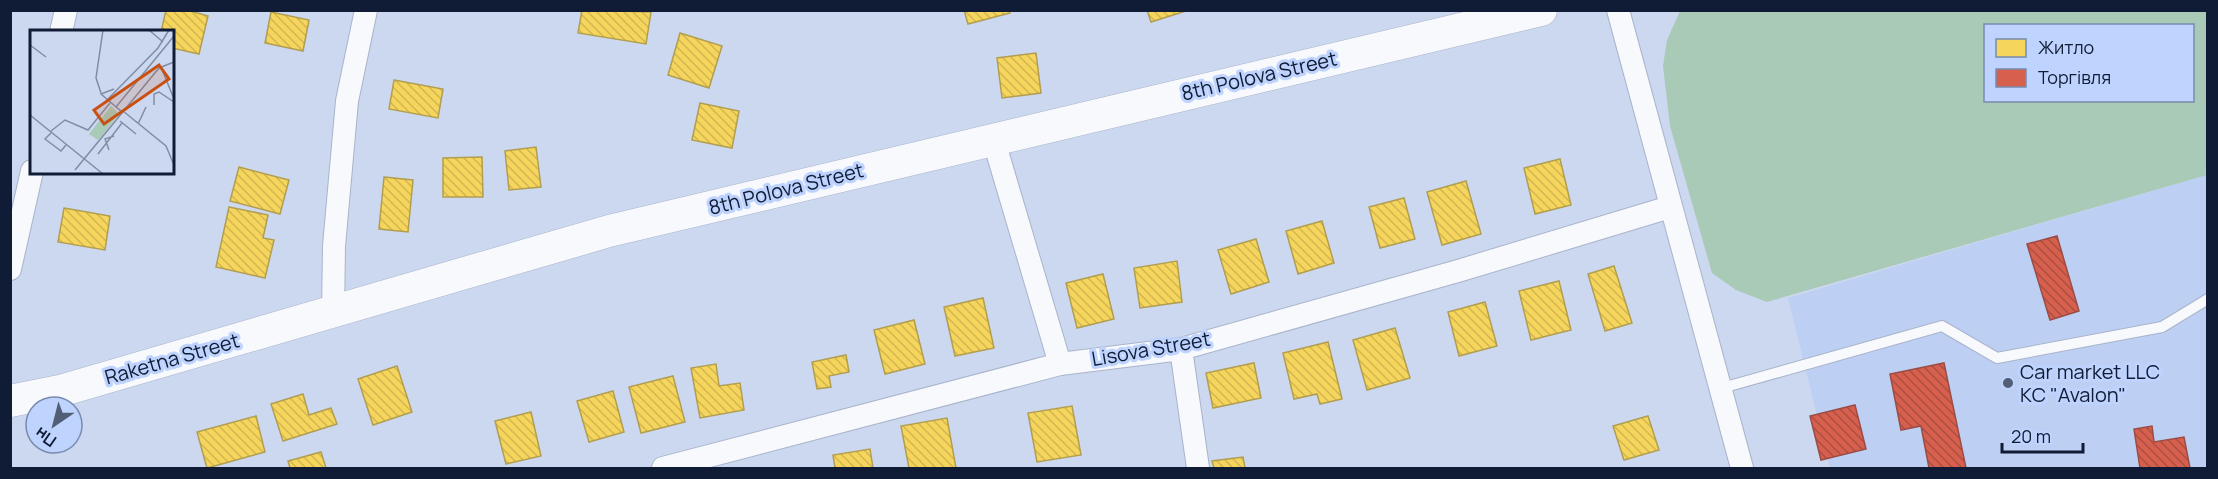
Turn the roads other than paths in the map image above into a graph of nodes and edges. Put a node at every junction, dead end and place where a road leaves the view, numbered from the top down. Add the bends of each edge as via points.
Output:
1 (66, 10) edge
2 (366, 10) edge
3 (1541, 10) edge
4 (1618, 10) edge
5 (62, 30) edge
6 (993, 138) junction
7 (31, 174) edge
8 (1670, 207) junction
9 (10, 269) edge
10 (2208, 298) edge
11 (333, 313) junction
12 (1181, 349) junction
13 (1060, 364) junction
14 (1722, 388) junction
15 (10, 401) edge
16 (663, 468) edge
17 (1198, 468) edge
18 (1742, 468) edge

1 - 5 street
2 - 11 street via 346,101 334,246
3 - 6 street, 8th Polova Street
4 - 8 street
6 - 11 street, 8th Polova Street via 609,231
6 - 13 street
7 - 9 street
8 - 12 street, Lisova Street
8 - 14 street
10 - 14 lane via 2162,327 1997,357 1942,326
11 - 15 street, Raketna Street via 60,391
12 - 13 street, Lisova Street
12 - 17 street
13 - 16 street, Lisova Street
14 - 18 street

